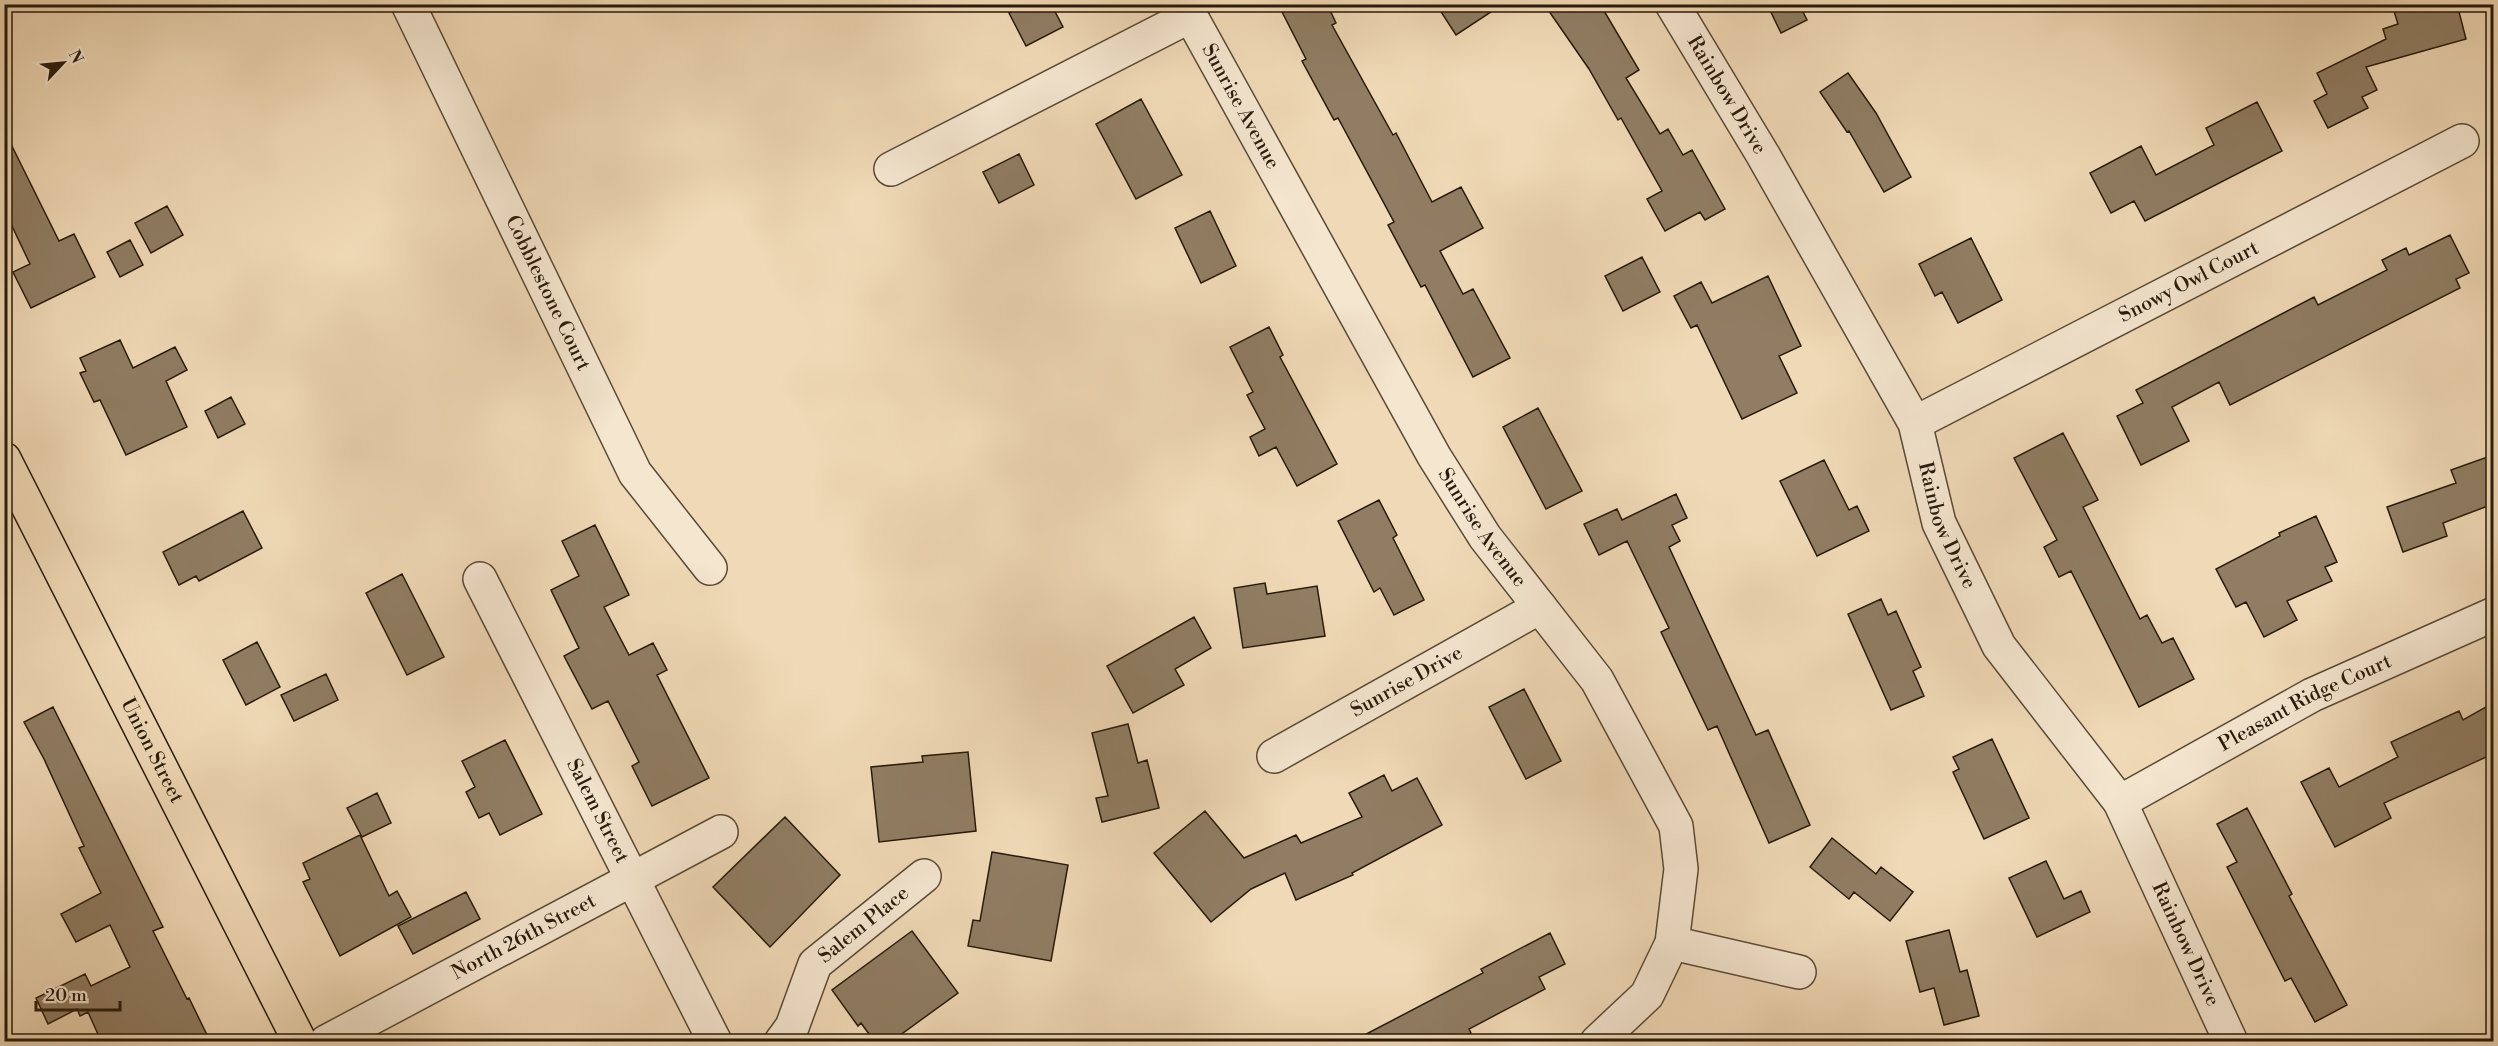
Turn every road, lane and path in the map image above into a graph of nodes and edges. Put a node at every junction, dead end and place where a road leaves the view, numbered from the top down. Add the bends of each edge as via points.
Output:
1 (408, 4) edge
2 (1672, 4) edge
3 (1187, 10) edge
4 (2462, 141) dead end
5 (891, 169) dead end
6 (1915, 423) junction
7 (4, 459) edge
8 (710, 568) dead end
9 (480, 579) dead end
10 (1540, 607) junction
11 (2493, 614) edge
12 (1274, 756) dead end
13 (2120, 802) junction
14 (721, 832) dead end
15 (924, 876) dead end
16 (634, 878) junction
17 (1672, 943) junction
18 (1799, 972) dead end
19 (300, 1041) edge
20 (326, 1041) edge
21 (715, 1041) edge
22 (781, 1041) edge
23 (1597, 1041) edge
24 (2231, 1041) edge

1 - 8 street, Cobblestone Court via 635,473
2 - 6 street, Rainbow Drive
3 - 5 street
3 - 10 street, Sunrise Avenue via 1434,456 1485,537
4 - 6 street, Snowy Owl Court
6 - 13 street, Rainbow Drive via 1938,523 1999,646
7 - 19 main road, Union Street
9 - 16 street, Salem Street
10 - 12 street, Sunrise Drive
10 - 17 street, Sunrise Avenue via 1597,680 1677,826 1681,869
11 - 13 street, Pleasant Ridge Court via 2312,695
13 - 24 street, Rainbow Drive
14 - 16 street, North 26th Street
15 - 22 street, Salem Place via 815,964 792,1026
16 - 20 street, North 26th Street
16 - 21 street, Salem Street
17 - 18 street
17 - 23 street, Sunrise Avenue via 1647,995

